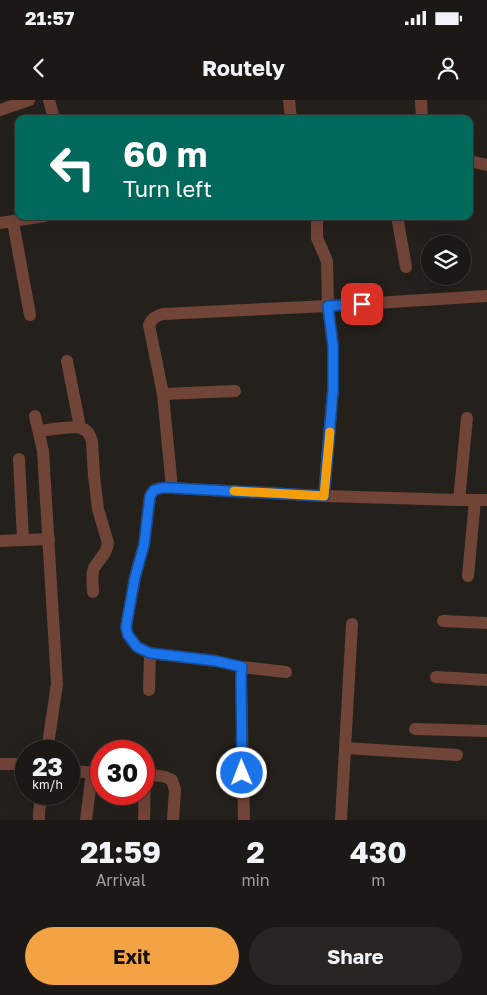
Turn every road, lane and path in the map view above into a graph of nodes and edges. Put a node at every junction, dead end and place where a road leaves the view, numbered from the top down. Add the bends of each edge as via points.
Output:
1 (29, 100) edge
2 (49, 100) edge
3 (289, 100) edge
4 (421, 100) edge
5 (0, 110) edge
6 (53, 115) edge
7 (291, 115) edge
8 (422, 115) edge
9 (473, 162) edge
10 (487, 164) edge
11 (19, 220) edge
12 (316, 220) edge
13 (398, 220) edge
14 (6, 222) edge
15 (406, 267) dead end
16 (487, 296) edge
17 (328, 306) junction
18 (30, 315) dead end
19 (67, 361) dead end
20 (235, 391) dead end
21 (163, 394) junction
22 (35, 416) dead end
23 (467, 418) dead end
24 (80, 427) junction
25 (39, 431) junction
26 (19, 459) dead end
27 (172, 488) junction
28 (324, 496) junction
29 (459, 500) junction
30 (481, 500) edge
31 (49, 539) junction
32 (24, 540) junction
33 (0, 541) edge
34 (468, 576) dead end
35 (94, 592) dead end
36 (443, 621) dead end
37 (487, 623) edge
38 (352, 624) dead end
39 (150, 653) junction
40 (242, 667) junction
41 (286, 672) dead end
42 (436, 677) dead end
43 (487, 680) edge
44 (149, 690) dead end
45 (414, 729) dead end
46 (487, 731) edge
47 (49, 740) edge
48 (345, 748) junction
49 (456, 755) dead end
50 (0, 764) edge
51 (15, 764) edge
52 (155, 774) edge
53 (90, 803) edge
54 (40, 805) edge
55 (144, 805) edge
56 (39, 820) edge
57 (86, 820) edge
58 (144, 820) edge
59 (173, 820) edge
60 (244, 820) edge
61 (341, 820) edge

1 - 5 street
2 - 6 street
3 - 7 street
4 - 8 street
9 - 10 street
11 - 14 street
12 - 17 street via 317,238 327,260
13 - 15 street
14 - 18 street
16 - 17 street
17 - 21 street via 157,315 149,325
17 - 28 street via 333,346 333,390
19 - 24 street
20 - 21 street
21 - 27 street
22 - 25 street
23 - 29 street
24 - 25 street
24 - 35 street via 88,431 92,442 98,509 108,543 94,568
25 - 31 street
26 - 32 street
27 - 28 street
27 - 39 street via 154,490 150,496 144,545 126,627 137,647
28 - 29 street
29 - 30 street
30 - 34 street
31 - 32 street
31 - 47 street via 57,684
32 - 33 street
36 - 37 street
38 - 48 street
39 - 40 street
39 - 44 street
40 - 41 street
40 - 60 street
42 - 43 street
45 - 46 street
48 - 49 street
48 - 61 street
50 - 51 street
52 - 59 street via 172,780 175,790
53 - 57 street
54 - 56 street
55 - 58 street

